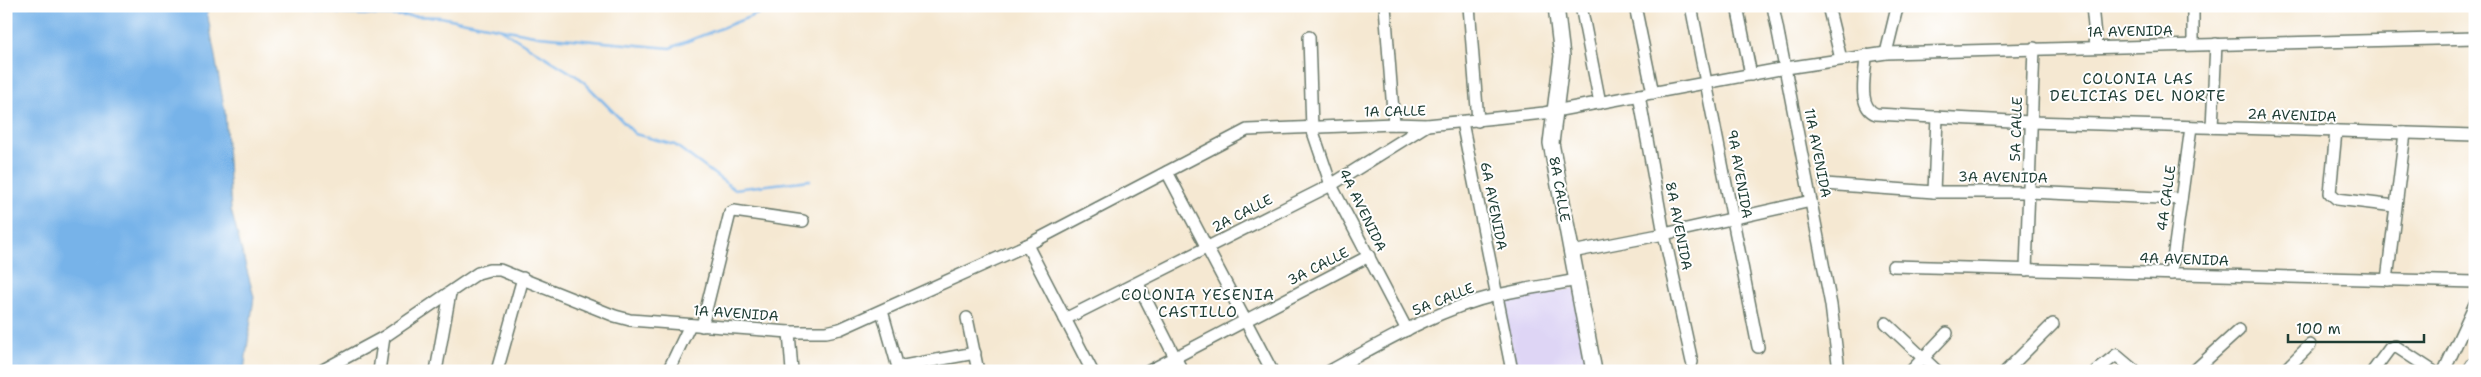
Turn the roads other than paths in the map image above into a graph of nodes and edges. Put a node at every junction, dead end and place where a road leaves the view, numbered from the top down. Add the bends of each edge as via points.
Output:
1 (1385, 6) edge
2 (1469, 6) edge
3 (1556, 6) edge
4 (1581, 6) edge
5 (1635, 6) edge
6 (1691, 6) edge
7 (1737, 6) edge
8 (1773, 6) edge
9 (1833, 6) edge
10 (1899, 6) edge
11 (2092, 6) edge
12 (2193, 6) edge
13 (1828, 7) edge
14 (1309, 38) dead end
15 (2475, 38) edge
16 (2193, 44) junction
17 (2216, 44) junction
18 (2096, 46) junction
19 (2034, 48) junction
20 (1886, 54) junction
21 (1866, 55) junction
22 (1841, 59) junction
23 (1786, 68) junction
24 (1751, 75) junction
25 (1708, 83) junction
26 (1653, 93) junction
27 (1639, 96) junction
28 (1600, 103) junction
29 (1554, 111) junction
30 (1936, 117) junction
31 (1478, 120) junction
32 (1462, 122) junction
33 (2031, 122) junction
34 (1394, 124) junction
35 (1427, 125) junction
36 (2191, 127) junction
37 (2212, 127) junction
38 (1312, 129) junction
39 (2336, 131) junction
40 (2406, 133) junction
41 (2475, 134) edge
42 (1167, 172) junction
43 (1825, 184) dead end
44 (1331, 185) junction
45 (1934, 192) junction
46 (2029, 192) junction
47 (2181, 199) junction
48 (1812, 201) junction
49 (2395, 206) junction
50 (1733, 218) junction
51 (803, 221) dead end
52 (1664, 234) junction
53 (1027, 246) junction
54 (1207, 248) junction
55 (1572, 252) junction
56 (1369, 256) junction
57 (1893, 266) dead end
58 (2026, 270) junction
59 (2171, 274) junction
60 (523, 278) junction
61 (1576, 280) junction
62 (2387, 280) junction
63 (2475, 282) edge
64 (1138, 284) junction
65 (450, 294) junction
66 (1496, 295) junction
67 (2475, 304) edge
68 (882, 311) junction
69 (967, 318) dead end
70 (1065, 319) junction
71 (1245, 320) junction
72 (1886, 323) dead end
73 (2053, 324) dead end
74 (690, 325) junction
75 (702, 326) junction
76 (1407, 330) junction
77 (2239, 330) dead end
78 (788, 332) junction
79 (1947, 333) dead end
80 (384, 337) junction
81 (2310, 345) dead end
82 (1758, 347) dead end
83 (975, 353) junction
84 (1176, 357) junction
85 (1923, 357) junction
86 (1692, 362) dead end
87 (2475, 366) edge
88 (899, 369) edge
89 (321, 371) edge
90 (379, 371) edge
91 (436, 371) edge
92 (497, 371) edge
93 (668, 371) edge
94 (792, 371) edge
95 (978, 371) edge
96 (1092, 371) edge
97 (1149, 371) edge
98 (1182, 371) edge
99 (1272, 371) edge
100 (1330, 371) edge
101 (1512, 371) edge
102 (1594, 371) edge
103 (1839, 371) edge
104 (1911, 371) edge
105 (1937, 371) edge
106 (2006, 371) edge
107 (2096, 371) edge
108 (2134, 371) edge
109 (2194, 371) edge
110 (2284, 371) edge
111 (2373, 371) edge
112 (2433, 371) edge
113 (2444, 371) edge
114 (2472, 371) edge

1 - 34 street
2 - 31 street
3 - 29 street, 8A CALLE via 1562,56
4 - 28 street
5 - 26 street
6 - 25 street, 9A AVENIDA
7 - 24 street
8 - 23 street, 11A AVENIDA
9 - 13 street
10 - 20 street
11 - 18 street
12 - 16 street
13 - 22 street
14 - 38 street, 4A AVENIDA
15 - 17 street, 1A AVENIDA
16 - 17 street, 1A AVENIDA
16 - 18 street, 1A AVENIDA
17 - 37 street
18 - 19 street, 1A AVENIDA
19 - 20 street, 1A AVENIDA
19 - 33 street, 5A CALLE
20 - 21 street, 1A AVENIDA
21 - 22 street, 1A AVENIDA
21 - 30 street, 2A AVENIDA via 1864,100 1870,111
22 - 23 street, 1A AVENIDA
23 - 24 street, 1A CALLE
23 - 48 street, 11A AVENIDA
24 - 25 street, 1A CALLE
25 - 26 street, 1A CALLE
25 - 50 street, 9A AVENIDA
26 - 27 street, 1A CALLE
27 - 28 street, 1A CALLE
27 - 52 street, 8A AVENIDA
28 - 29 street, 1A CALLE
29 - 31 street, 1A CALLE
29 - 55 street, 8A CALLE via 1551,143
30 - 33 street, 2A AVENIDA
30 - 45 street
31 - 32 street, 1A CALLE
32 - 35 street, 1A CALLE
32 - 66 street, 6A AVENIDA
33 - 36 street, 2A AVENIDA
33 - 46 street, 5A CALLE
34 - 35 street, 1A CALLE
34 - 38 street, 1A CALLE
35 - 44 street, 2A CALLE
36 - 37 street, 2A AVENIDA
36 - 47 street, 4A CALLE
37 - 39 street, 2A AVENIDA
38 - 42 street, 1A CALLE via 1247,130
38 - 44 street, 4A AVENIDA
39 - 40 street, 2A AVENIDA
39 - 49 street via 2330,193 2337,199
40 - 41 street, 2A AVENIDA
40 - 49 street
42 - 53 street, 1A CALLE
42 - 54 street
43 - 45 street, 3A AVENIDA
44 - 54 street, 2A CALLE
44 - 56 street, 4A AVENIDA
45 - 46 street, 3A AVENIDA
46 - 47 street, 3A AVENIDA
46 - 58 street, 5A CALLE
47 - 59 street, 4A CALLE
48 - 50 street
48 - 103 street, 11A AVENIDA
49 - 62 street
50 - 52 street
50 - 82 street, 9A AVENIDA
51 - 75 street via 730,213
52 - 55 street
52 - 86 street, 8A AVENIDA
53 - 68 street, 1A AVENIDA
53 - 70 street
54 - 64 street, 2A CALLE
54 - 71 street
55 - 61 street, 8A CALLE
56 - 71 street, 3A CALLE
56 - 76 street, 4A AVENIDA
57 - 58 street, 4A AVENIDA
58 - 59 street, 4A AVENIDA
59 - 62 street, 4A AVENIDA
60 - 65 street, 1A AVENIDA via 500,270 485,270
60 - 74 street, 1A AVENIDA via 615,316
60 - 92 street
61 - 66 street, 5A CALLE
61 - 102 street, 8A CALLE
62 - 63 street, 4A AVENIDA
64 - 70 street, 2A CALLE
64 - 84 street
65 - 80 street, 1A AVENIDA
65 - 91 street
66 - 76 street, 5A CALLE via 1447,311
66 - 101 street, 6A AVENIDA
67 - 113 street
68 - 78 street, 1A AVENIDA via 840,329
68 - 88 street
69 - 83 street
70 - 96 street
71 - 84 street, 3A CALLE
71 - 99 street
72 - 85 street
73 - 106 street
74 - 75 street, 1A AVENIDA
74 - 93 street
75 - 78 street, 1A AVENIDA
76 - 100 street, 5A CALLE
77 - 109 street
78 - 94 street
79 - 85 street
80 - 89 street, 1A AVENIDA
80 - 90 street
81 - 110 street
83 - 88 street
83 - 95 street
84 - 97 street, 3A CALLE
84 - 98 street
85 - 104 street
85 - 105 street
87 - 114 main road
107 - 108 street via 2116,355
111 - 112 street via 2394,346

